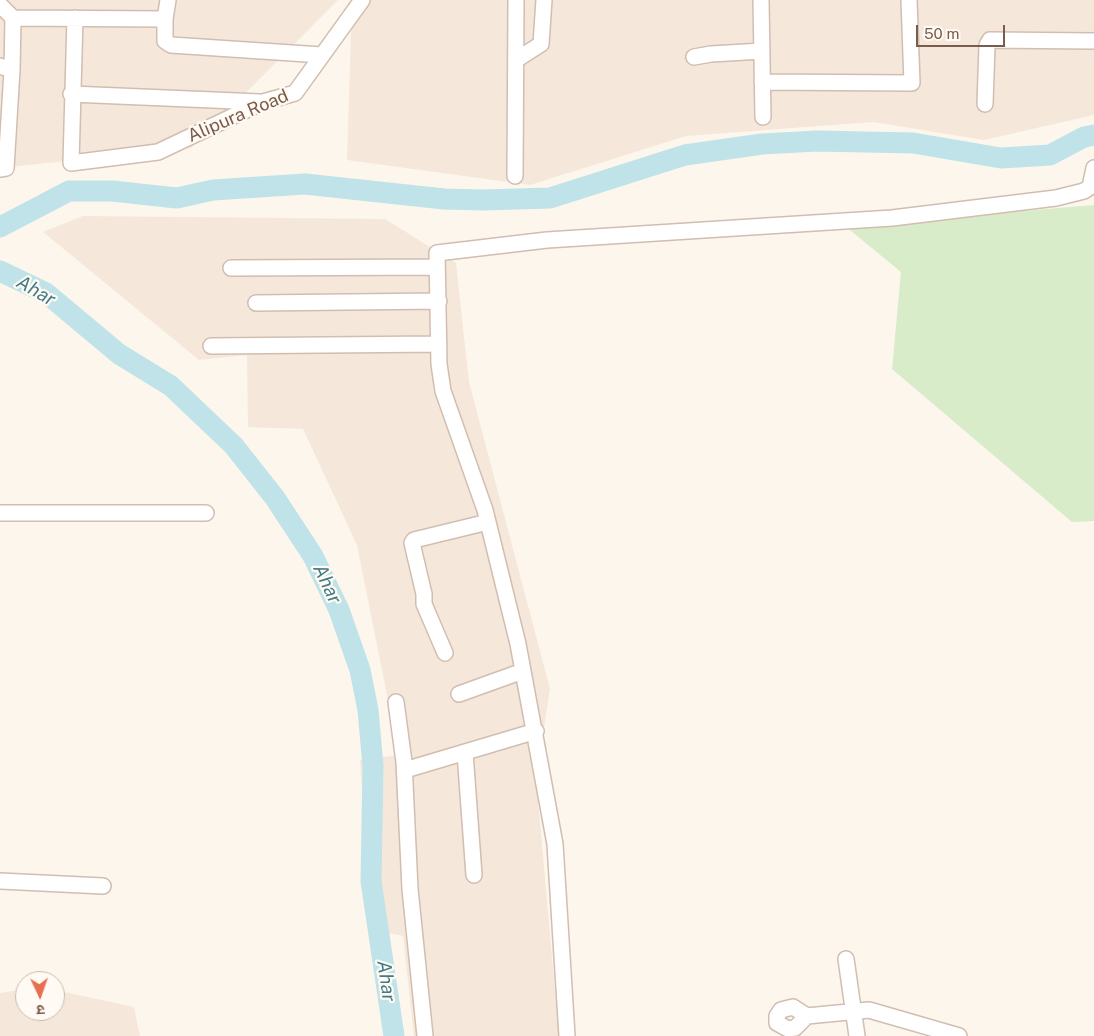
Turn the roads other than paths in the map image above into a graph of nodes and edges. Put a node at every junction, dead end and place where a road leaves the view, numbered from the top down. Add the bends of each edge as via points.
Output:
1 (168, 0) edge
2 (362, 0) edge
3 (516, 0) edge
4 (544, 0) edge
5 (761, 0) edge
6 (909, 0) edge
7 (0, 5) edge
8 (12, 18) junction
9 (75, 18) junction
10 (165, 19) junction
11 (1094, 41) edge
12 (762, 51) junction
13 (322, 55) junction
14 (694, 58) dead end
15 (516, 60) junction
16 (6, 68) edge
17 (762, 82) junction
18 (72, 94) junction
19 (264, 102) junction
20 (984, 104) dead end
21 (763, 116) dead end
22 (3, 169) edge
23 (1093, 174) edge
24 (515, 176) dead end
25 (437, 267) junction
26 (231, 268) dead end
27 (439, 301) junction
28 (256, 303) dead end
29 (439, 344) junction
30 (211, 346) dead end
31 (0, 513) edge
32 (206, 513) dead end
33 (488, 522) junction
34 (445, 653) dead end
35 (523, 671) junction
36 (459, 694) dead end
37 (396, 702) dead end
38 (536, 731) junction
39 (465, 753) junction
40 (405, 770) junction
41 (474, 875) dead end
42 (0, 881) edge
43 (102, 886) dead end
44 (846, 959) dead end
45 (854, 1011) junction
46 (808, 1016) dead end
47 (909, 1029) edge
48 (425, 1036) edge
49 (567, 1036) edge
50 (857, 1036) edge
51 (959, 1036) edge

1 - 10 street
2 - 13 street, Alipura Road
3 - 15 street
4 - 15 street via 541,44
5 - 12 street
6 - 17 street via 912,82
7 - 8 street
8 - 9 street
8 - 16 street
9 - 10 street
9 - 18 street
10 - 13 street via 165,41 170,45
11 - 20 street via 990,40 987,45
12 - 14 street
12 - 17 street
13 - 19 street, Alipura Road via 295,93
15 - 24 street
16 - 22 street
17 - 21 street
18 - 19 street
18 - 19 street, Alipura Road via 71,163 158,152
23 - 25 street via 1090,186 1084,191 1056,198 892,218 547,240 437,252
25 - 26 street
25 - 27 street
27 - 28 street
27 - 29 street
29 - 30 street
29 - 33 street via 443,391
31 - 32 street
33 - 34 street via 412,543 424,604
33 - 35 street
35 - 36 street
35 - 38 street
37 - 40 street
38 - 39 street
38 - 49 street via 555,844
39 - 40 street
39 - 41 street
40 - 48 street via 410,890
42 - 43 street
44 - 45 street
45 - 46 street
45 - 47 street via 870,1010
45 - 50 street
47 - 51 street

